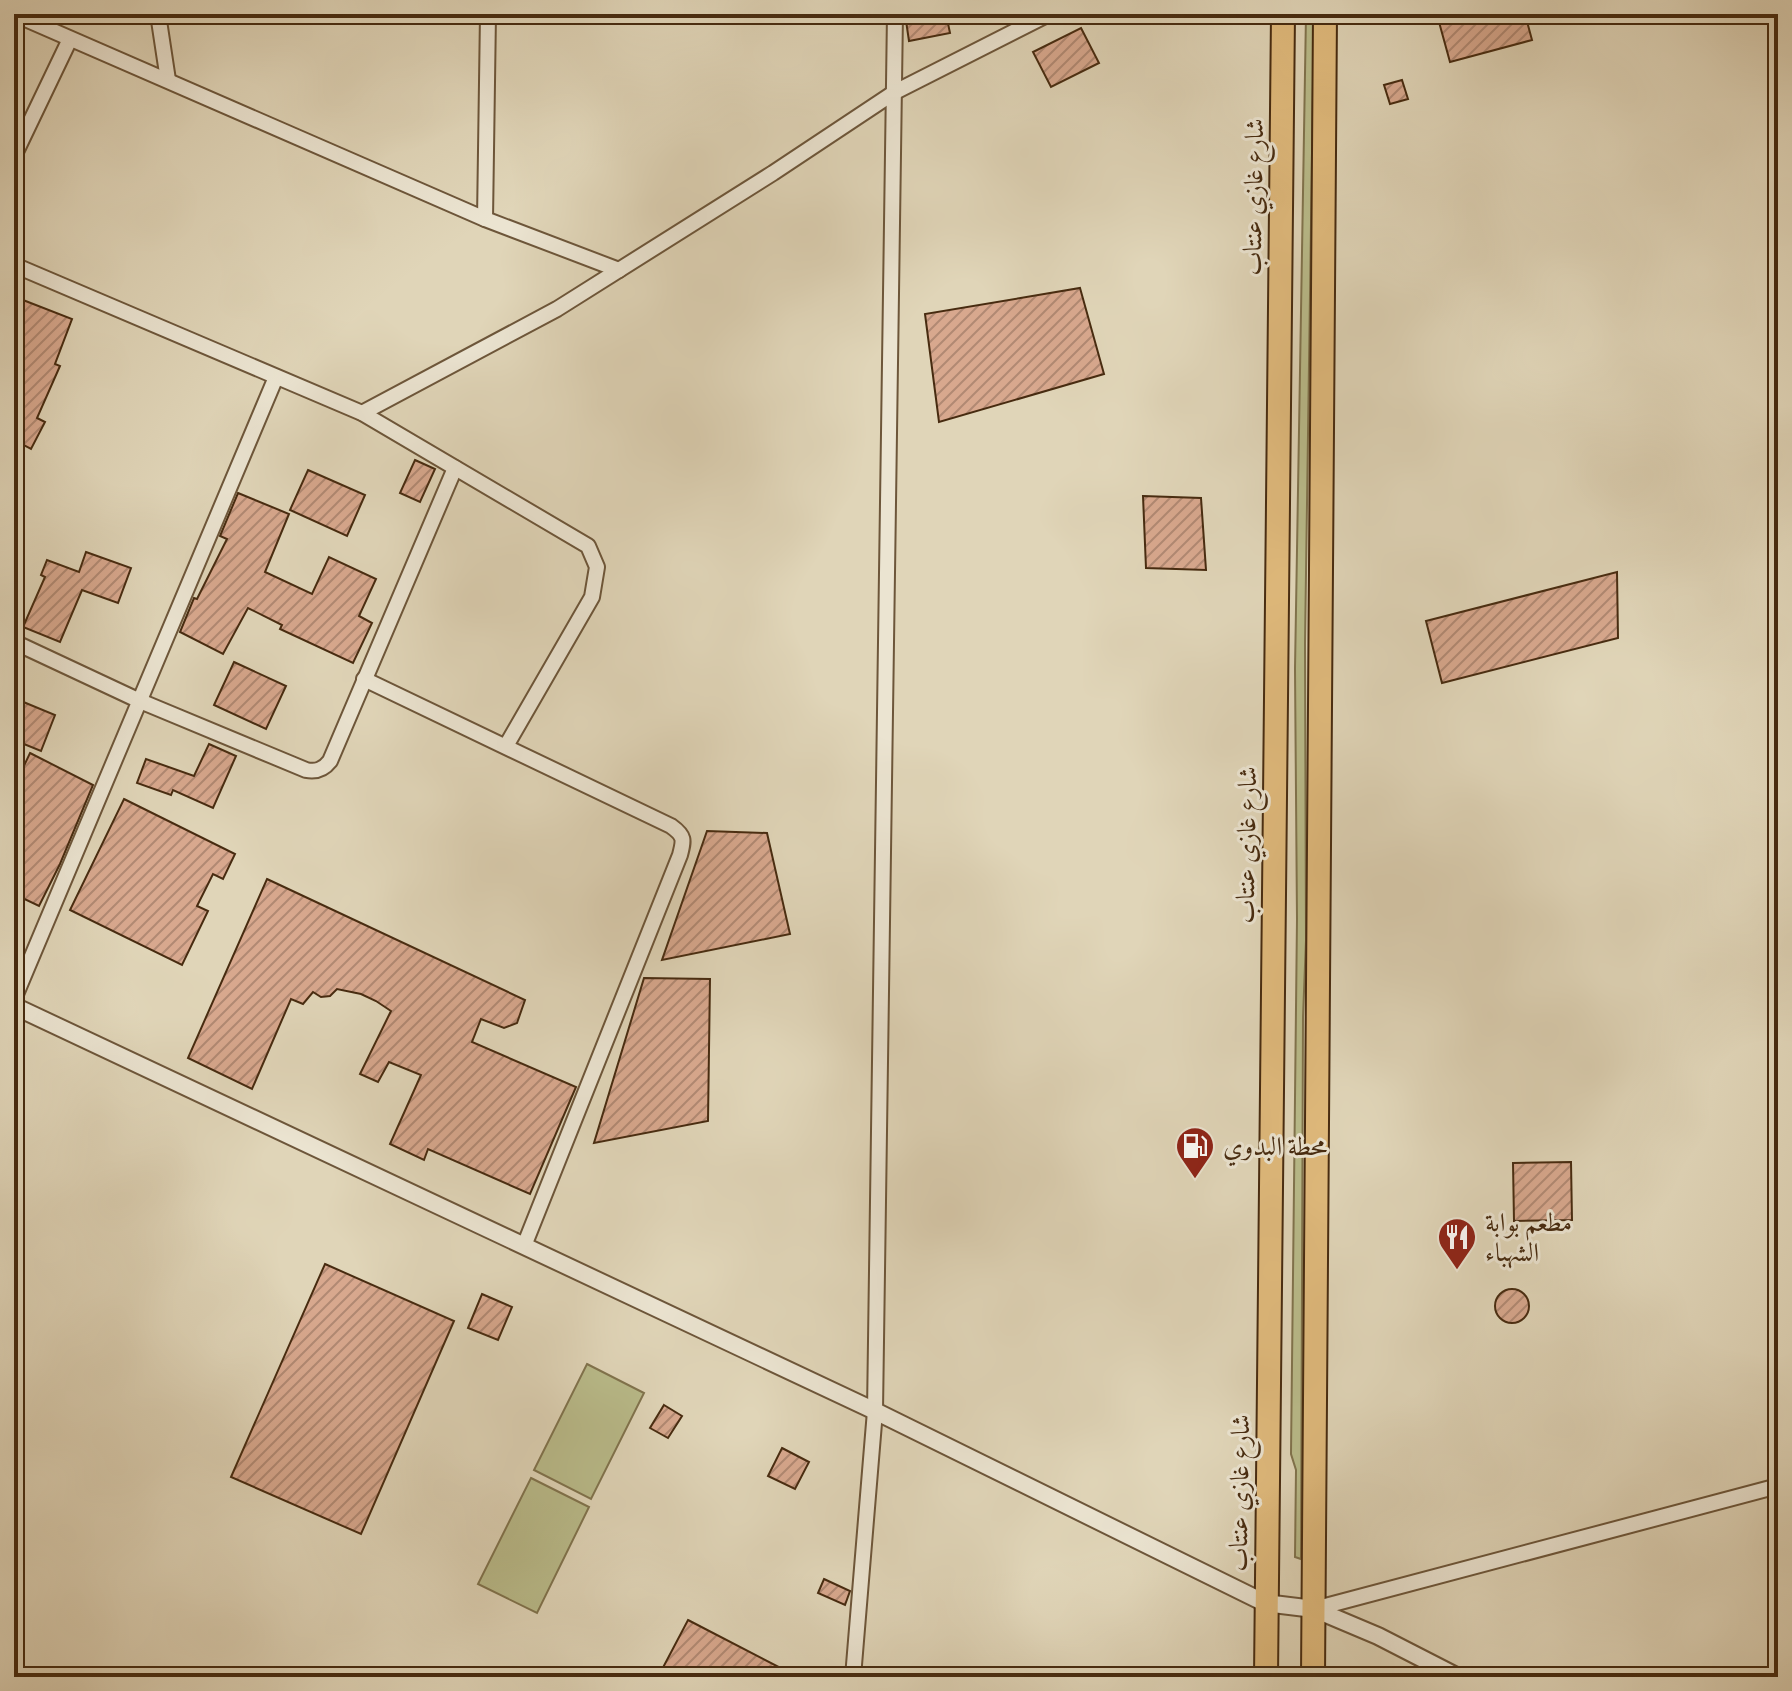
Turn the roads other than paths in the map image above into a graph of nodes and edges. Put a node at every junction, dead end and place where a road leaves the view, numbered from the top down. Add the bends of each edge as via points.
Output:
1 (14, 14) edge
2 (158, 14) edge
3 (488, 14) edge
4 (895, 14) edge
5 (1049, 14) edge
6 (1283, 14) edge
7 (1325, 14) edge
8 (70, 39) junction
9 (168, 80) junction
10 (895, 92) junction
11 (14, 156) edge
12 (485, 219) junction
13 (14, 265) edge
14 (619, 270) junction
15 (276, 377) junction
16 (362, 413) junction
17 (455, 468) junction
18 (14, 642) edge
19 (364, 679) junction
20 (140, 701) junction
21 (506, 746) junction
22 (14, 999) edge
23 (14, 1006) edge
24 (524, 1246) junction
25 (875, 1411) junction
26 (1778, 1486) edge
27 (1265, 1603) junction
28 (1314, 1609) junction
29 (853, 1677) edge
30 (1266, 1677) edge
31 (1313, 1677) edge
32 (1458, 1677) edge

1 - 8 street
2 - 9 street
3 - 12 street
4 - 10 street
5 - 10 street
6 - 27 highway, شارع غازي عنتاب
7 - 28 highway
8 - 9 street
8 - 11 street
9 - 12 street
10 - 14 street
10 - 25 street
12 - 14 street
13 - 15 street
14 - 16 street
15 - 16 street
15 - 20 street
16 - 17 street
17 - 19 street
17 - 21 street via 588,546 597,567 592,597
18 - 20 street
19 - 20 street via 330,761 316,771
19 - 21 street
20 - 22 street
21 - 24 street via 671,826 684,841
23 - 24 street
24 - 25 street
25 - 27 street
25 - 29 street
26 - 28 street
27 - 28 street
27 - 30 highway, شارع غازي عنتاب
28 - 31 highway
28 - 32 street

